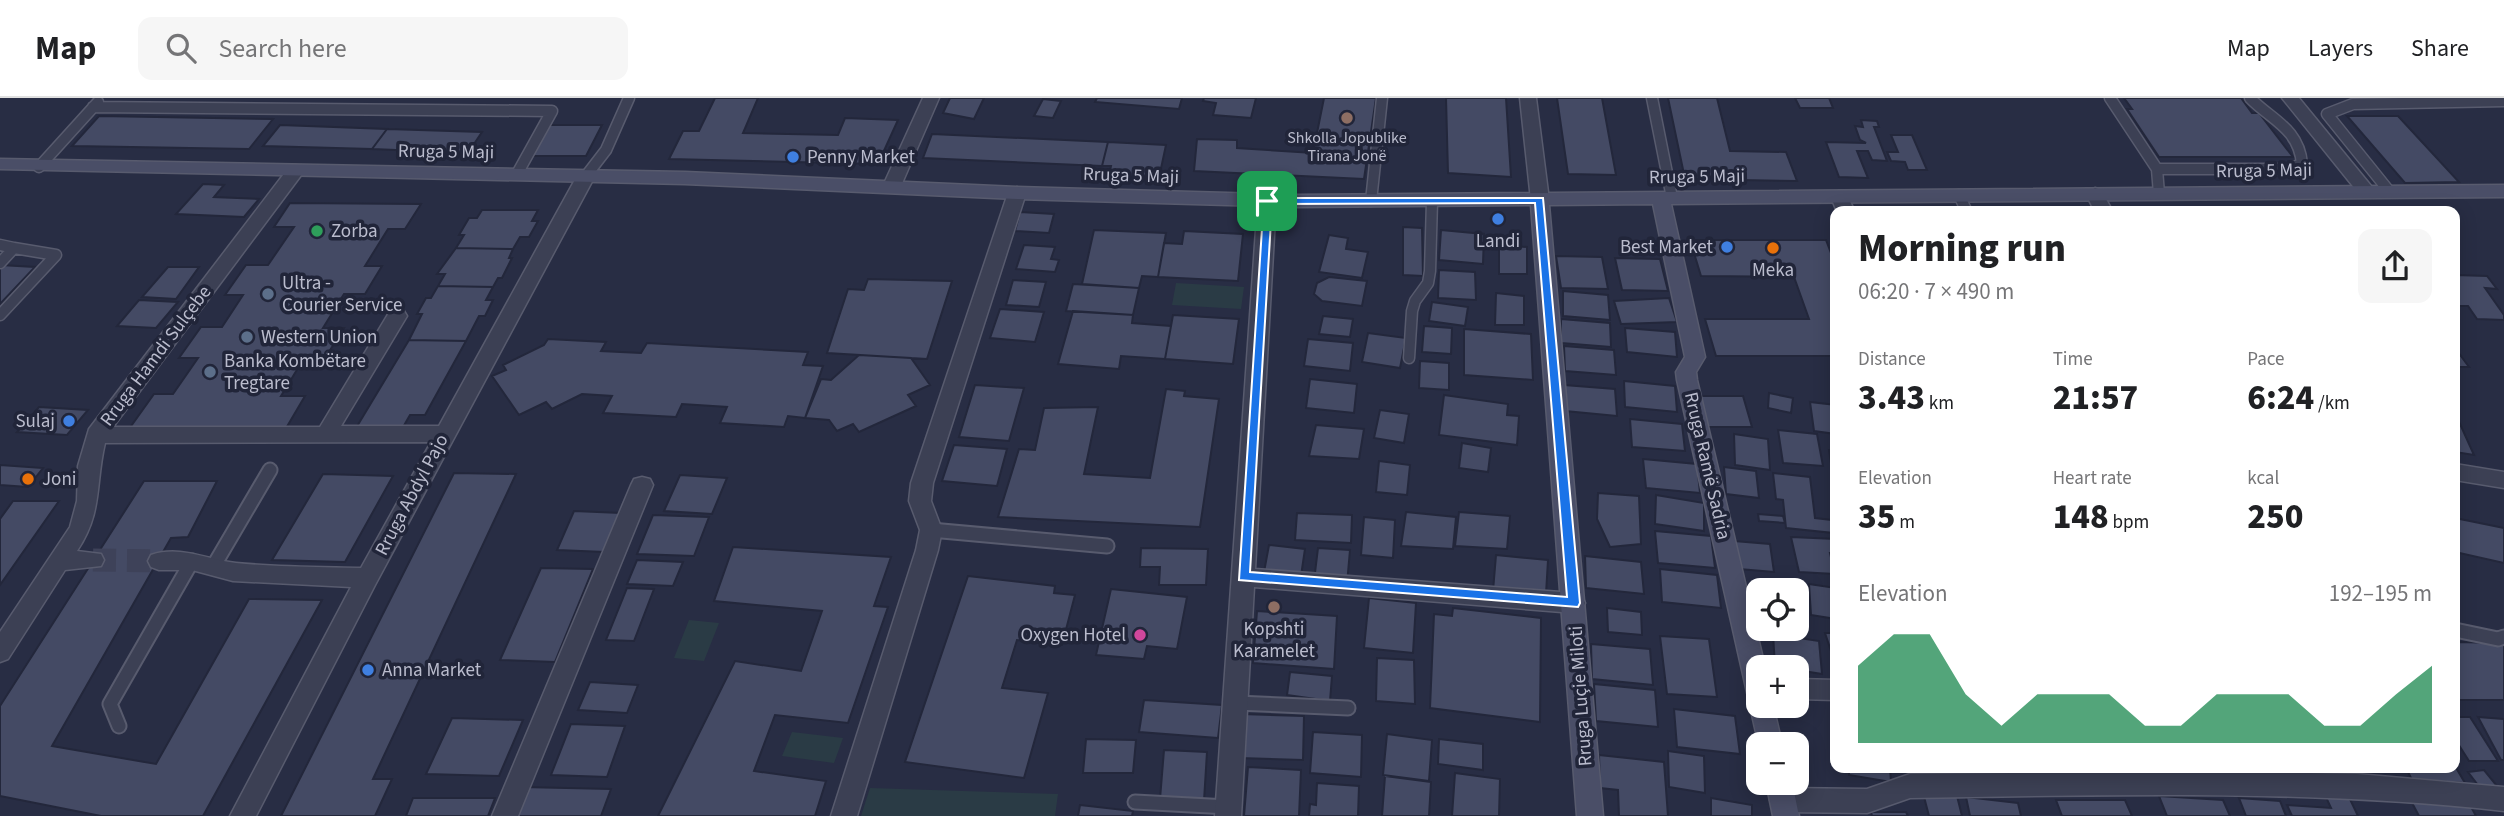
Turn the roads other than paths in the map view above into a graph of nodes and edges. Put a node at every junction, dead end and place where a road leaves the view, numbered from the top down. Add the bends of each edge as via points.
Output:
1 (629, 98) edge
2 (931, 98) edge
3 (1382, 98) edge
4 (1528, 98) edge
5 (1651, 98) edge
6 (2110, 98) edge
7 (2250, 98) edge
8 (2290, 98) edge
9 (2504, 101) edge
10 (97, 104) edge
11 (0, 164) edge
12 (39, 167) junction
13 (2157, 169) junction
14 (296, 170) junction
15 (517, 174) junction
16 (586, 176) junction
17 (891, 188) junction
18 (2365, 191) junction
19 (2389, 191) junction
20 (2504, 191) edge
21 (1017, 193) junction
22 (2095, 194) junction
23 (2159, 194) junction
24 (1667, 198) junction
25 (1540, 200) junction
26 (1267, 201) junction
27 (1371, 201) junction
28 (1432, 201) junction
29 (1843, 204) edge
30 (1963, 204) edge
31 (2101, 206) edge
32 (0, 246) edge
33 (14, 248) junction
34 (0, 263) edge
35 (0, 315) edge
36 (397, 316) dead end
37 (1409, 358) dead end
38 (445, 434) junction
39 (96, 435) junction
40 (327, 435) junction
41 (270, 470) dead end
42 (2460, 473) edge
43 (2504, 480) edge
44 (642, 485) dead end
45 (931, 530) junction
46 (1107, 546) dead end
47 (61, 561) junction
48 (93, 561) tunnel mouth
49 (159, 561) tunnel mouth
50 (203, 564) junction
51 (1244, 577) junction
52 (367, 578) junction
53 (1574, 603) junction
54 (2460, 631) edge
55 (2504, 637) edge
56 (0, 652) edge
57 (1750, 655) edge
58 (1809, 689) edge
59 (1830, 690) edge
60 (1236, 703) junction
61 (1348, 708) dead end
62 (119, 726) dead end
63 (1782, 799) edge
64 (2504, 799) edge
65 (1135, 802) dead end
66 (1228, 812) edge
67 (243, 816) edge
68 (505, 816) edge
69 (844, 816) edge
70 (1590, 816) edge

1 - 16 lane via 606,150
2 - 17 street
3 - 27 lane
4 - 25 street
5 - 24 lane
6 - 13 lane
7 - 13 lane via 2273,116 2299,149 2302,164 2297,168
8 - 18 street
9 - 19 lane via 2353,104 2327,114
10 - 12 lane
10 - 15 lane via 552,111
11 - 12 main road, Rruga 5 Maji
12 - 14 main road, Rruga 5 Maji
13 - 23 lane
14 - 15 main road, Rruga 5 Maji
14 - 39 street, Rruga Hamdi Sulçebe
15 - 16 main road, Rruga 5 Maji
16 - 17 main road, Rruga 5 Maji
16 - 38 street, Rruga Abdyl Pajo
17 - 21 main road, Rruga 5 Maji
18 - 19 main road, Rruga 5 Maji
18 - 23 main road, Rruga 5 Maji
19 - 20 main road, Rruga 5 Maji
21 - 26 main road, Rruga 5 Maji
21 - 45 street via 922,483 920,501
22 - 23 main road, Rruga 5 Maji
22 - 30 main road, Rruga 5 Maji
22 - 31 street
24 - 25 main road, Rruga 5 Maji
24 - 29 main road, Rruga 5 Maji
24 - 57 main road, Rruga Ramë Sadria via 1695,357 1686,372 1687,380
25 - 28 main road, Rruga 5 Maji
25 - 53 main road, Rruga Luçie Miloti
26 - 27 main road, Rruga 5 Maji
26 - 51 street
27 - 28 main road, Rruga 5 Maji
28 - 37 lane via 1430,271 1412,311
29 - 30 main road, Rruga 5 Maji
32 - 33 lane
33 - 34 lane
33 - 35 lane via 56,255
36 - 40 street
38 - 40 street
38 - 52 street, Rruga Abdyl Pajo
39 - 40 street
39 - 47 street, Rruga Hamdi Sulçebe via 80,529
41 - 50 lane
42 - 43 street
44 - 68 street
45 - 46 lane
45 - 69 street
47 - 48 street
47 - 56 street, Rruga Hamdi Sulçebe
49 - 50 street
50 - 52 street via 233,572
50 - 62 lane via 110,704
51 - 53 street
51 - 60 street
52 - 67 street, Rruga Abdyl Pajo
53 - 70 main road, Rruga Luçie Miloti
54 - 55 lane
58 - 59 street
60 - 61 lane
60 - 66 street
63 - 64 street via 1867,801 1910,786 2286,784 2434,790
65 - 66 lane

